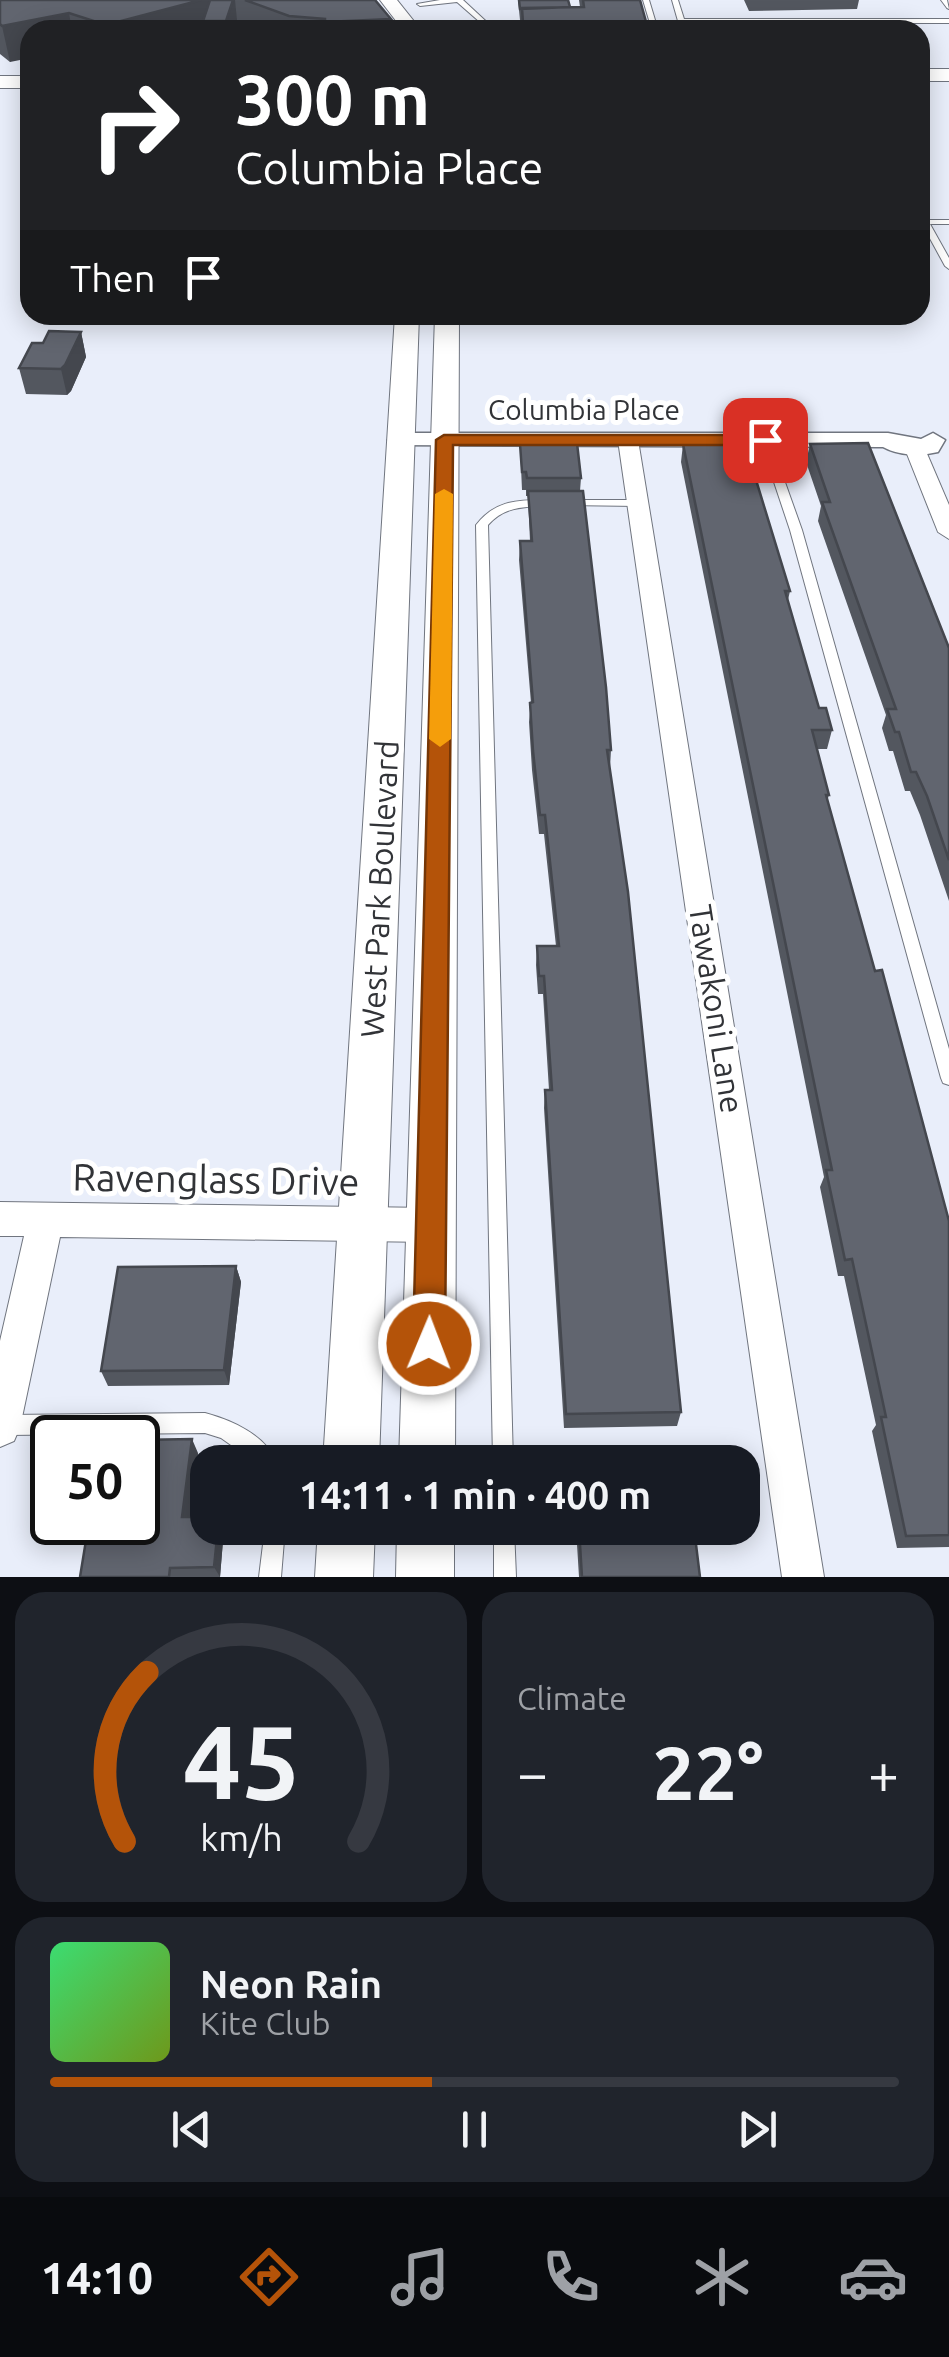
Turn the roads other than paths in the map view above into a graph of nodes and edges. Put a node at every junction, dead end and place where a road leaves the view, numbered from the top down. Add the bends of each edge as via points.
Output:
1 (388, 0) edge
2 (458, 0) edge
3 (944, 0) edge
4 (418, 2) edge
5 (949, 7) edge
6 (404, 20) edge
7 (479, 20) edge
8 (930, 231) edge
9 (949, 266) edge
10 (406, 325) edge
11 (447, 325) edge
12 (400, 440) junction
13 (444, 440) junction
14 (628, 440) junction
15 (765, 440) junction
16 (932, 443) edge
17 (638, 503) junction
18 (949, 532) edge
19 (949, 1078) edge
20 (0, 1218) edge
21 (46, 1220) junction
22 (431, 1225) junction
23 (364, 1226) junction
24 (0, 1426) edge
25 (248, 1445) edge
26 (352, 1445) edge
27 (427, 1445) edge
28 (503, 1445) edge
29 (273, 1545) edge
30 (346, 1545) edge
31 (426, 1545) edge
32 (504, 1545) edge
33 (270, 1577) edge
34 (344, 1577) edge
35 (425, 1577) edge
36 (505, 1577) edge
37 (804, 1577) edge

1 - 6 main road
2 - 4 lane
2 - 7 lane
3 - 5 lane
8 - 9 lane
10 - 12 main road, West Park Boulevard
11 - 13 main road, West Park Boulevard
12 - 13 street, Columbia Place
12 - 23 main road, West Park Boulevard
13 - 14 street, Columbia Place
13 - 22 main road, West Park Boulevard
14 - 15 street, Columbia Place
14 - 17 street, Tawakoni Lane
15 - 16 street, Columbia Place
15 - 19 lane
16 - 18 street
17 - 28 lane via 507,503 482,525
17 - 37 street, Tawakoni Lane
20 - 21 street, Ravenglass Drive
21 - 23 street, Ravenglass Drive
21 - 24 street
22 - 23 street, Ravenglass Drive
22 - 27 main road, West Park Boulevard
23 - 26 main road, West Park Boulevard
24 - 25 lane via 205,1422
29 - 33 lane
30 - 34 main road
31 - 35 main road
32 - 36 lane

